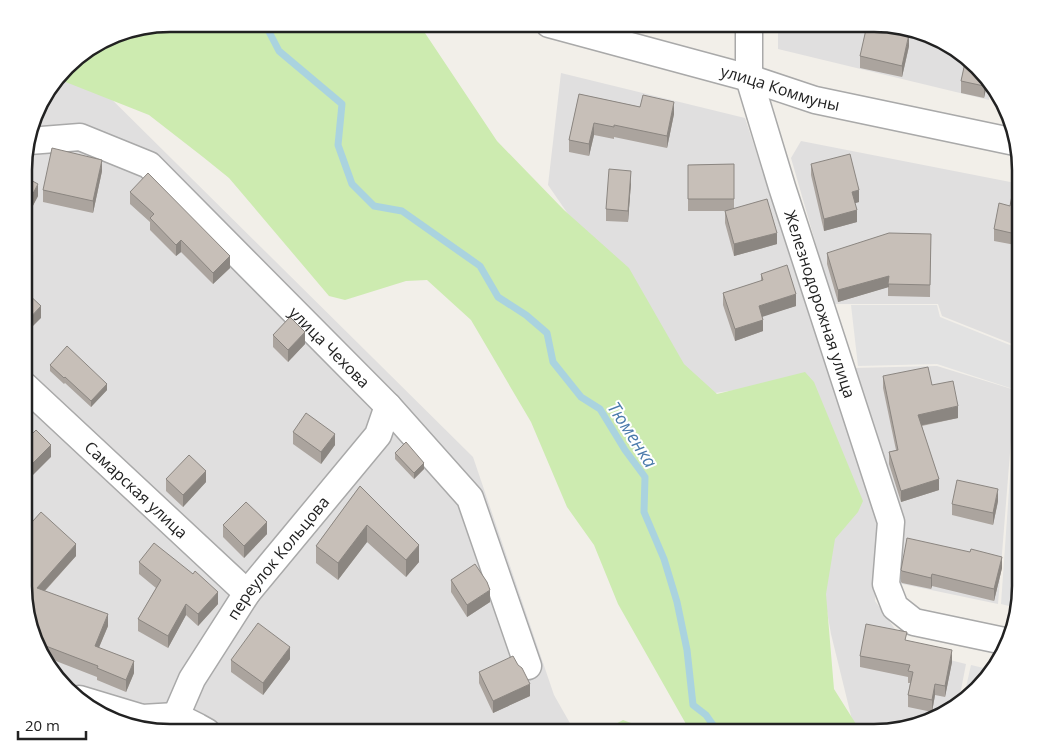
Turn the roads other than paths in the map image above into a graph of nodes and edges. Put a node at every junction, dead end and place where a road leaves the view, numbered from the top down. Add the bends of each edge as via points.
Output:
1 (581, 33) edge
2 (749, 33) edge
3 (749, 78) junction
4 (36, 140) edge
5 (1008, 141) edge
6 (33, 393) edge
7 (388, 406) junction
8 (248, 593) junction
9 (1000, 640) edge
10 (528, 666) dead end
11 (108, 708) edge
12 (176, 716) junction
13 (191, 723) edge

1 - 3 street, улица Коммуны
2 - 3 street, Железнодорожная улица
3 - 5 street, улица Коммуны via 814,100
3 - 9 street, Железнодорожная улица via 891,522 886,584 895,607 914,622
4 - 7 street, улица Чехова via 80,137 148,165
6 - 8 street, Самарская улица
7 - 8 street, переулок Кольцова via 378,435
7 - 10 street, улица Чехова via 470,498
8 - 12 street, переулок Кольцова via 192,679
11 - 12 street via 142,718
12 - 13 street

